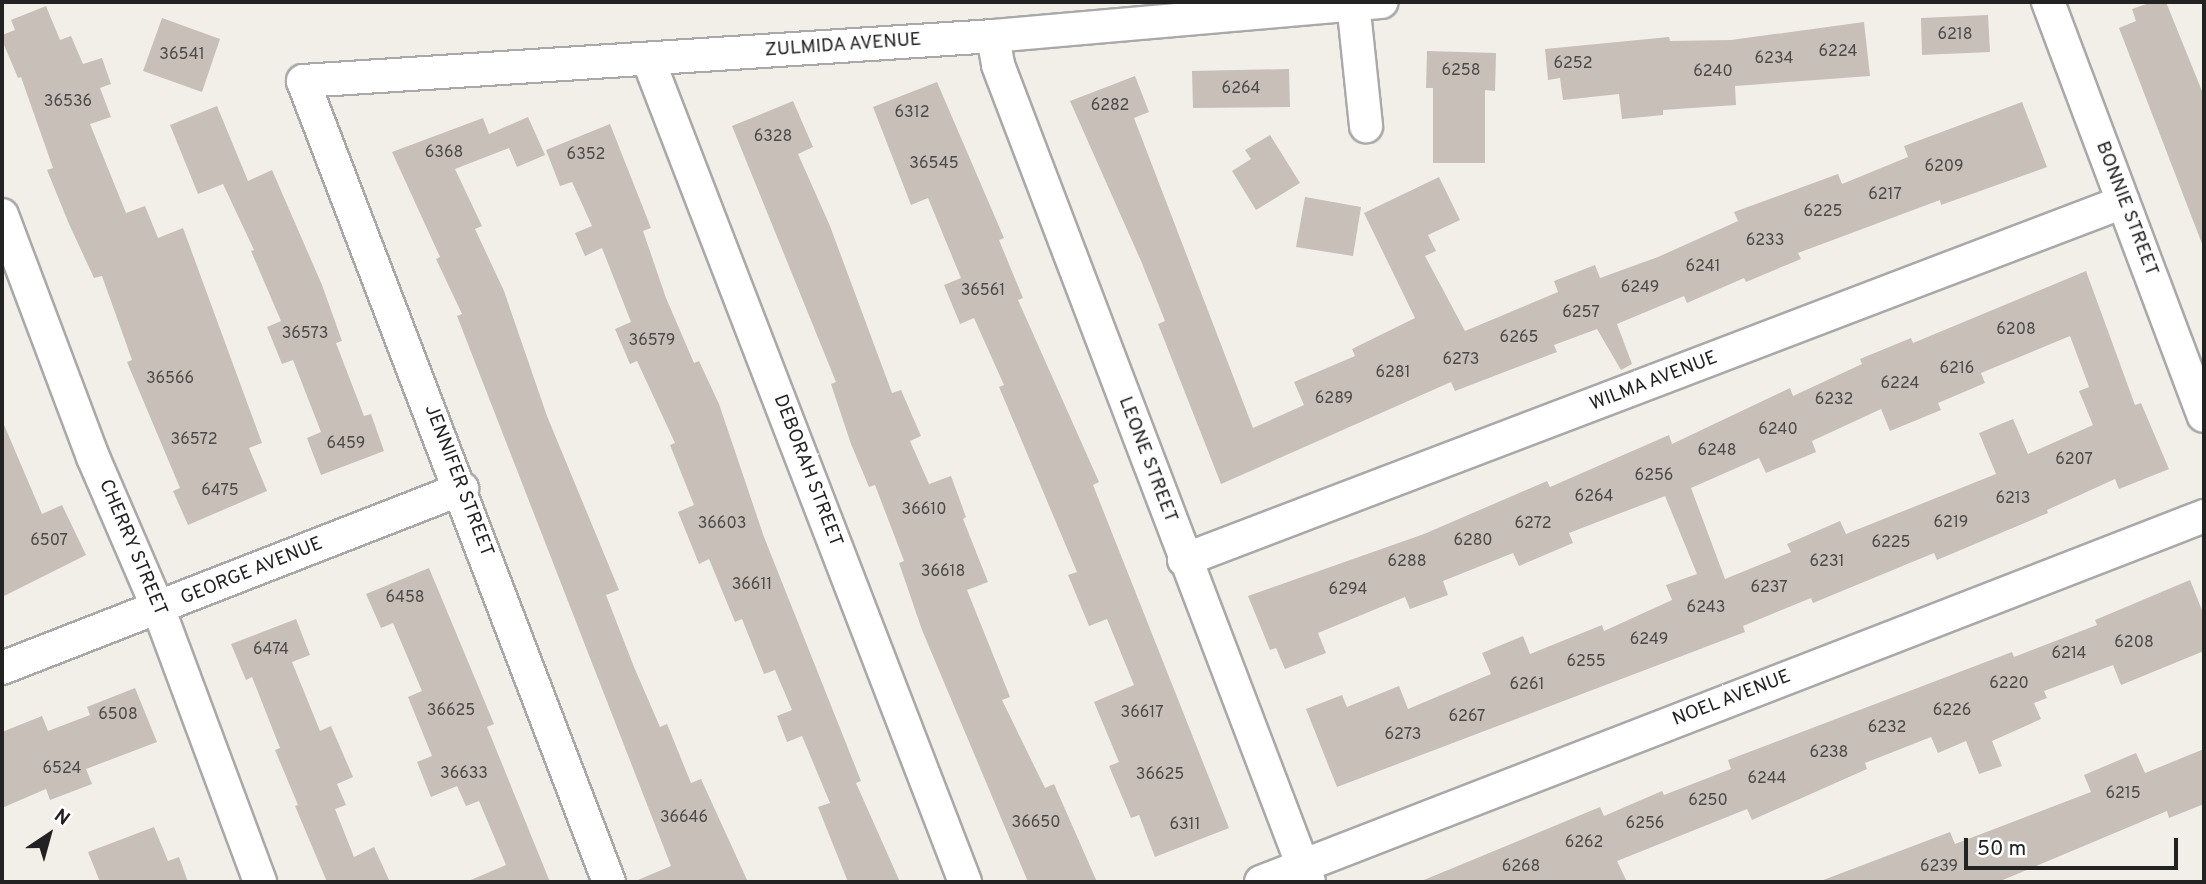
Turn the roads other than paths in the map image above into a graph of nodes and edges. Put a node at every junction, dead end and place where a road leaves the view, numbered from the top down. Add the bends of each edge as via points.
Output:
1 (2048, 2) edge
2 (1363, 3) edge
3 (993, 36) junction
4 (648, 60) junction
5 (303, 81) joint
6 (1366, 127) dead end
7 (2123, 202) junction
8 (2, 215) edge
9 (2204, 416) edge
10 (462, 489) junction
11 (2204, 516) edge
12 (1184, 560) junction
13 (159, 610) junction
14 (2, 668) edge
15 (1305, 874) edge
16 (260, 882) edge
17 (609, 882) edge
18 (965, 882) edge
19 (1261, 882) edge

1 - 7 street, BONNIE STREET
2 - 3 street, ZULMIDA AVENUE
2 - 6 street
3 - 4 street, ZULMIDA AVENUE
3 - 12 street, LEONE STREET via 998,65
4 - 5 street, ZULMIDA AVENUE
4 - 18 street, DEBORAH STREET
5 - 10 street, JENNIFER STREET
7 - 9 street, BONNIE STREET
7 - 12 street, WILMA AVENUE
8 - 13 street, CHERRY STREET via 93,457
10 - 13 street, GEORGE AVENUE
10 - 17 street, JENNIFER STREET
11 - 15 street, NOEL AVENUE
12 - 15 street, LEONE STREET
13 - 14 street, GEORGE AVENUE
13 - 16 street, CHERRY STREET
15 - 19 street, NOEL AVENUE

